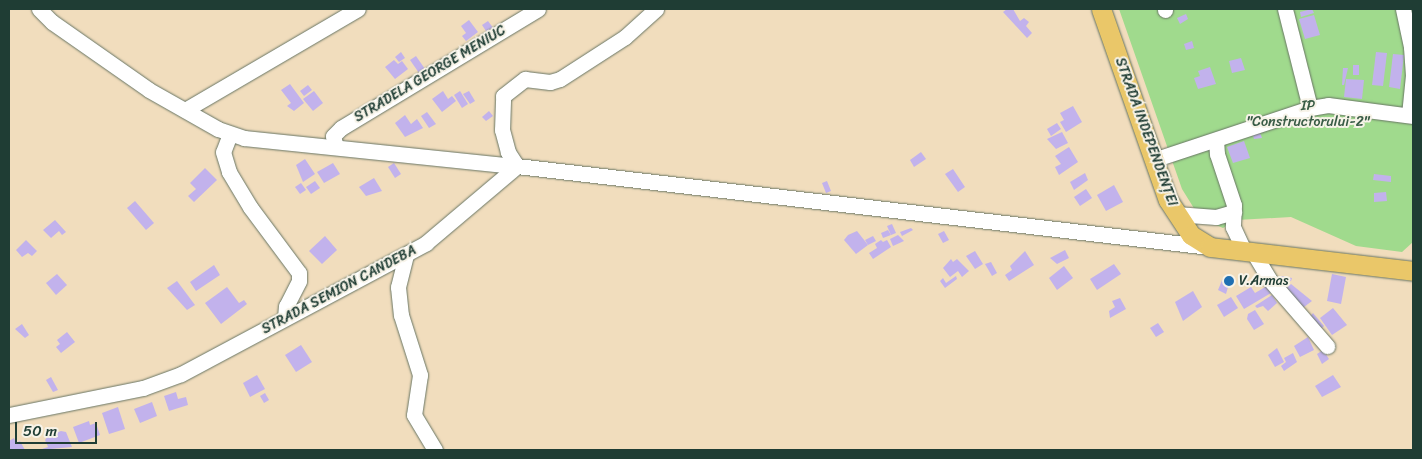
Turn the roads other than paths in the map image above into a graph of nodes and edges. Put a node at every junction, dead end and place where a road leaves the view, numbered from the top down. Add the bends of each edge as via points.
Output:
1 (39, 9) edge
2 (358, 9) edge
3 (538, 9) edge
4 (656, 9) edge
5 (1101, 9) edge
6 (1285, 9) edge
7 (1403, 9) edge
8 (1310, 108) junction
9 (185, 110) junction
10 (1411, 115) edge
11 (230, 134) junction
12 (1216, 140) junction
13 (336, 147) junction
14 (1153, 160) junction
15 (517, 166) junction
16 (1234, 212) junction
17 (1176, 214) junction
18 (1210, 247) junction
19 (1249, 251) junction
20 (406, 255) junction
21 (1413, 271) edge
22 (285, 317) junction
23 (1327, 346) dead end
24 (9, 415) edge
25 (435, 450) edge

1 - 9 street via 52,22 149,90
2 - 9 street
3 - 13 street, STRADELA GEORGE MENIUC via 341,128 334,136
4 - 15 street via 625,37 560,79 550,82 525,79 503,96 502,130 508,152
5 - 14 main road, STRADA INDEPENDENȚEI
6 - 8 street
7 - 10 street via 1413,66
8 - 10 street via 1328,105
8 - 12 street
9 - 11 street
11 - 13 street
11 - 22 street via 223,152 229,172 250,207 299,273
12 - 14 street
12 - 16 street
13 - 15 street
14 - 17 main road, STRADA INDEPENDENȚEI
15 - 18 street
15 - 20 street, STRADA SEMION CANDEBA via 426,243
16 - 17 street via 1216,217
16 - 19 street via 1233,227
17 - 18 main road, STRADA INDEPENDENȚEI via 1191,235
18 - 19 main road, STRADA INDEPENDENȚEI
19 - 21 main road, STRADA INDEPENDENȚEI
19 - 23 street
20 - 22 street, STRADA SEMION CANDEBA
20 - 25 street via 398,287 401,315 420,375 414,415
22 - 24 street, STRADA SEMION CANDEBA via 181,374 143,388

